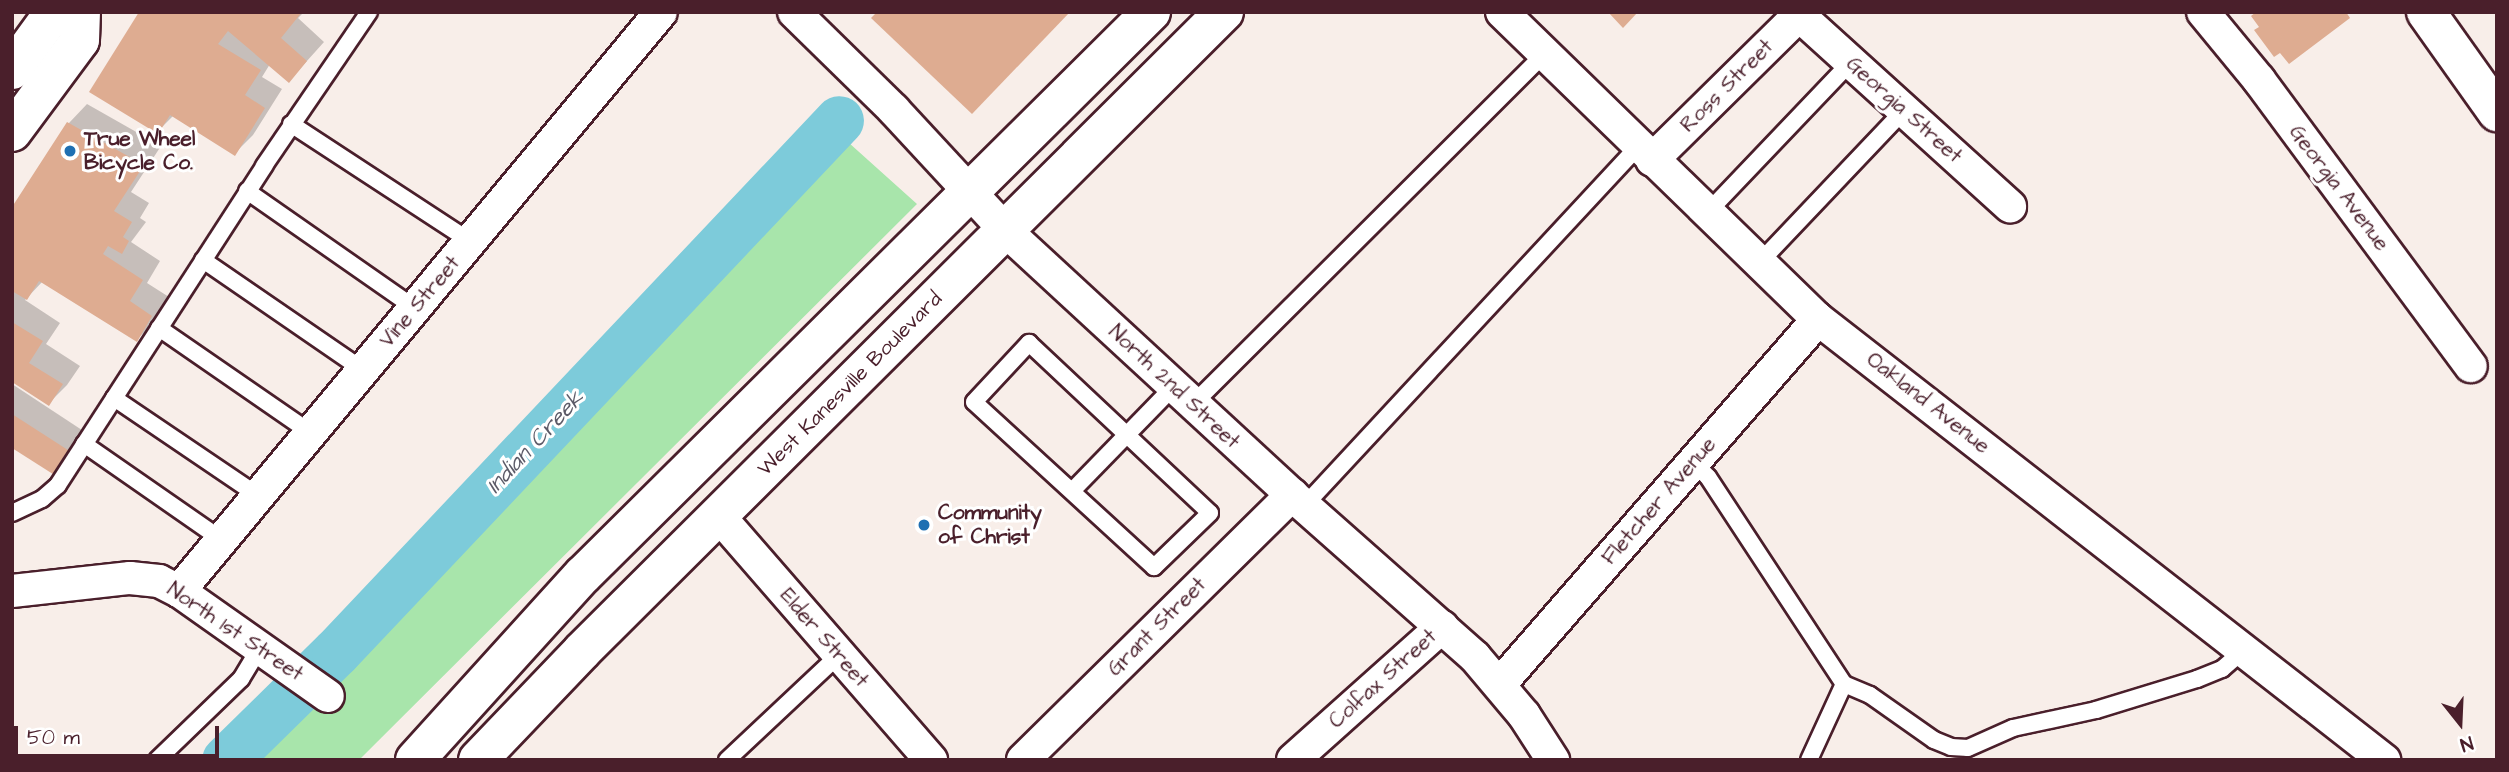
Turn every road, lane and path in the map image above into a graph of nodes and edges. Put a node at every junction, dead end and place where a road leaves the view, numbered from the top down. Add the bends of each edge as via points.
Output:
1 (60, 12) edge
2 (81, 12) edge
3 (369, 12) edge
4 (661, 12) edge
5 (794, 12) edge
6 (1151, 12) edge
7 (1224, 12) edge
8 (1502, 12) edge
9 (2203, 12) edge
10 (2426, 12) edge
11 (1800, 14) edge
12 (1544, 54) junction
13 (1851, 62) junction
14 (12, 70) edge
15 (1905, 110) junction
16 (2497, 112) edge
17 (291, 124) junction
18 (12, 132) edge
19 (1645, 153) junction
20 (247, 191) junction
21 (971, 191) junction
22 (2010, 206) dead end
23 (1707, 213) junction
24 (1005, 230) junction
25 (470, 241) junction
26 (203, 260) junction
27 (1759, 263) junction
28 (415, 307) junction
29 (1818, 319) junction
30 (159, 328) junction
31 (2471, 366) dead end
32 (363, 370) junction
33 (1183, 395) junction
34 (114, 398) junction
35 (311, 433) junction
36 (1128, 434) junction
37 (84, 444) junction
38 (1693, 462) junction
39 (1073, 490) junction
40 (259, 496) junction
41 (1298, 501) junction
42 (12, 513) edge
43 (718, 515) junction
44 (222, 540) junction
45 (12, 591) edge
46 (179, 591) junction
47 (1442, 627) junction
48 (260, 647) junction
49 (2244, 650) junction
50 (838, 655) junction
51 (1500, 684) junction
52 (1844, 684) junction
53 (328, 696) dead end
54 (416, 758) edge
55 (157, 760) edge
56 (478, 760) edge
57 (727, 760) edge
58 (931, 760) edge
59 (1023, 760) edge
60 (1293, 760) edge
61 (1553, 760) edge
62 (1809, 760) edge
63 (2384, 760) edge

1 - 14 main road via 52,15
2 - 18 main road via 80,40
3 - 17 lane
4 - 25 street, Vine Street
5 - 21 street, North 2nd Street
6 - 21 main road
7 - 24 main road, West Kanesville Boulevard
8 - 12 street, Oakland Avenue
9 - 31 street, Georgia Avenue via 2259,80
10 - 16 main road
11 - 13 street, Georgia Street
11 - 19 street, Ross Street
12 - 19 street, Oakland Avenue
12 - 33 lane
13 - 15 street, Georgia Street
13 - 23 lane
15 - 22 street, Georgia Street
15 - 27 lane
17 - 20 lane
17 - 25 lane
19 - 23 street, Oakland Avenue
19 - 41 lane
20 - 26 lane
20 - 28 lane
21 - 24 street, North 2nd Street
21 - 54 main road via 583,575
23 - 27 street, Oakland Avenue
24 - 33 street, North 2nd Street
24 - 43 main road, West Kanesville Boulevard
25 - 28 street, Vine Street
26 - 30 lane
26 - 32 lane
27 - 29 street, Oakland Avenue
28 - 32 street, Vine Street
29 - 38 street, Fletcher Avenue
29 - 49 street, Oakland Avenue
30 - 34 lane
30 - 35 lane
32 - 35 street, Vine Street
33 - 36 lane
33 - 41 street, North 2nd Street
34 - 37 lane
34 - 40 lane
35 - 40 street, Vine Street
36 - 39 lane
36 - 39 lane via 1210,513 1154,567
36 - 39 lane via 1029,343 974,402
37 - 42 lane via 58,485 42,499
37 - 44 lane
38 - 51 street, Fletcher Avenue
38 - 52 lane via 1708,477
40 - 44 street, Vine Street
41 - 47 street, North 2nd Street
41 - 59 street, Grant Street
43 - 50 street, Elder Street
43 - 56 main road, West Kanesville Boulevard
44 - 46 street, Vine Street
45 - 46 street, North 1st Street via 130,578 159,581
46 - 48 street, North 1st Street
47 - 51 street, North 2nd Street
47 - 60 street, Colfax Street
48 - 53 street, North 1st Street
48 - 55 lane via 241,679
49 - 52 lane via 2222,669 2197,679 2096,710 2012,728 1968,748 1934,740 1888,706
49 - 63 street, Oakland Avenue
50 - 57 lane
50 - 58 street, Elder Street
51 - 61 street, North 2nd Street
52 - 62 lane

